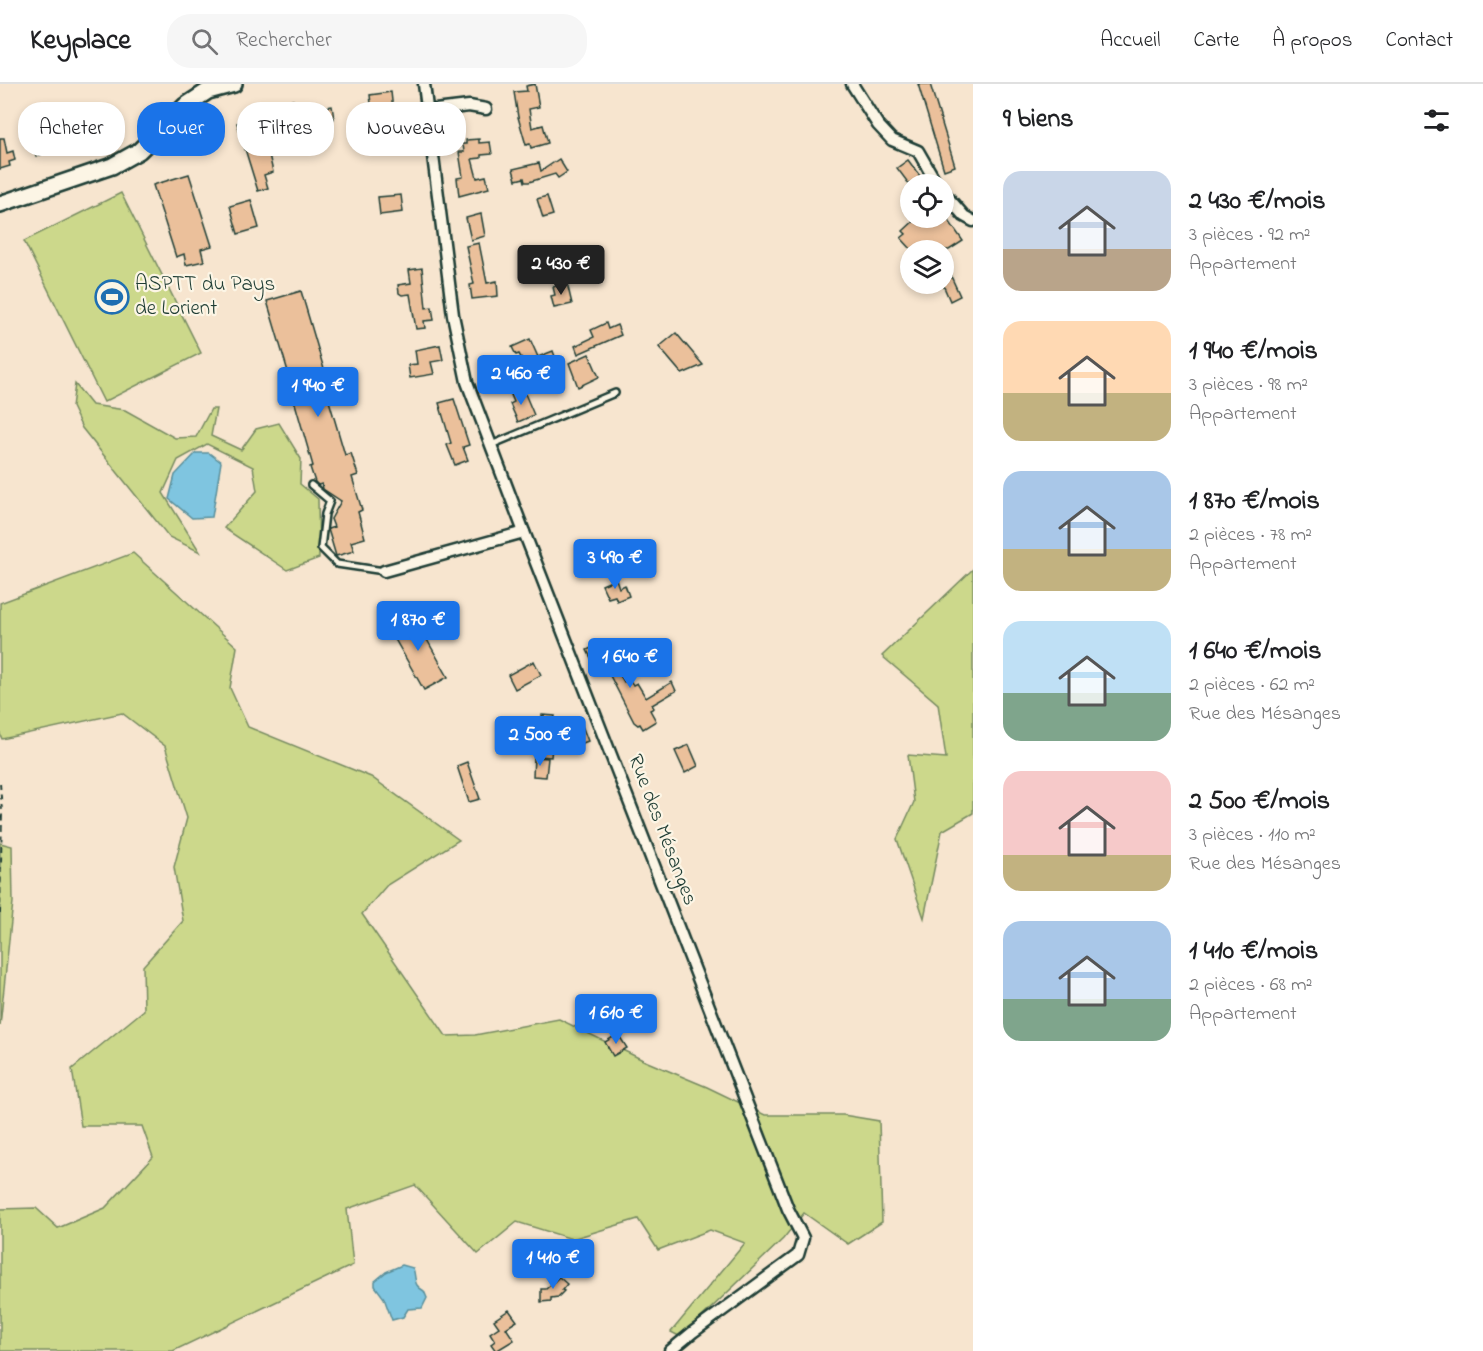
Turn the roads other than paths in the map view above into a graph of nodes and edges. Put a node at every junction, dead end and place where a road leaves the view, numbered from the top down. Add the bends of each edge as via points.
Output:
1 (234, 84) edge
2 (424, 84) edge
3 (852, 84) edge
4 (426, 102) edge
5 (466, 106) edge
6 (486, 109) dead end
7 (433, 156) edge
8 (931, 174) edge
9 (0, 204) edge
10 (954, 204) edge
11 (973, 221) edge
12 (615, 393) dead end
13 (491, 445) junction
14 (312, 485) dead end
15 (524, 532) junction
16 (384, 571) joint
17 (670, 1351) edge

1 - 9 street via 208,91 184,106 139,151 112,166
2 - 4 street, Rue des Mésanges
3 - 8 street via 878,125 892,140 918,151
5 - 6 street
7 - 13 street, Rue des Mésanges via 455,324 467,382
10 - 11 street
12 - 13 lane
13 - 15 street, Rue des Mésanges
14 - 16 lane via 330,501 321,548 337,564
15 - 16 street
15 - 17 street, Rue des Mésanges via 788,1209 803,1238 798,1255

